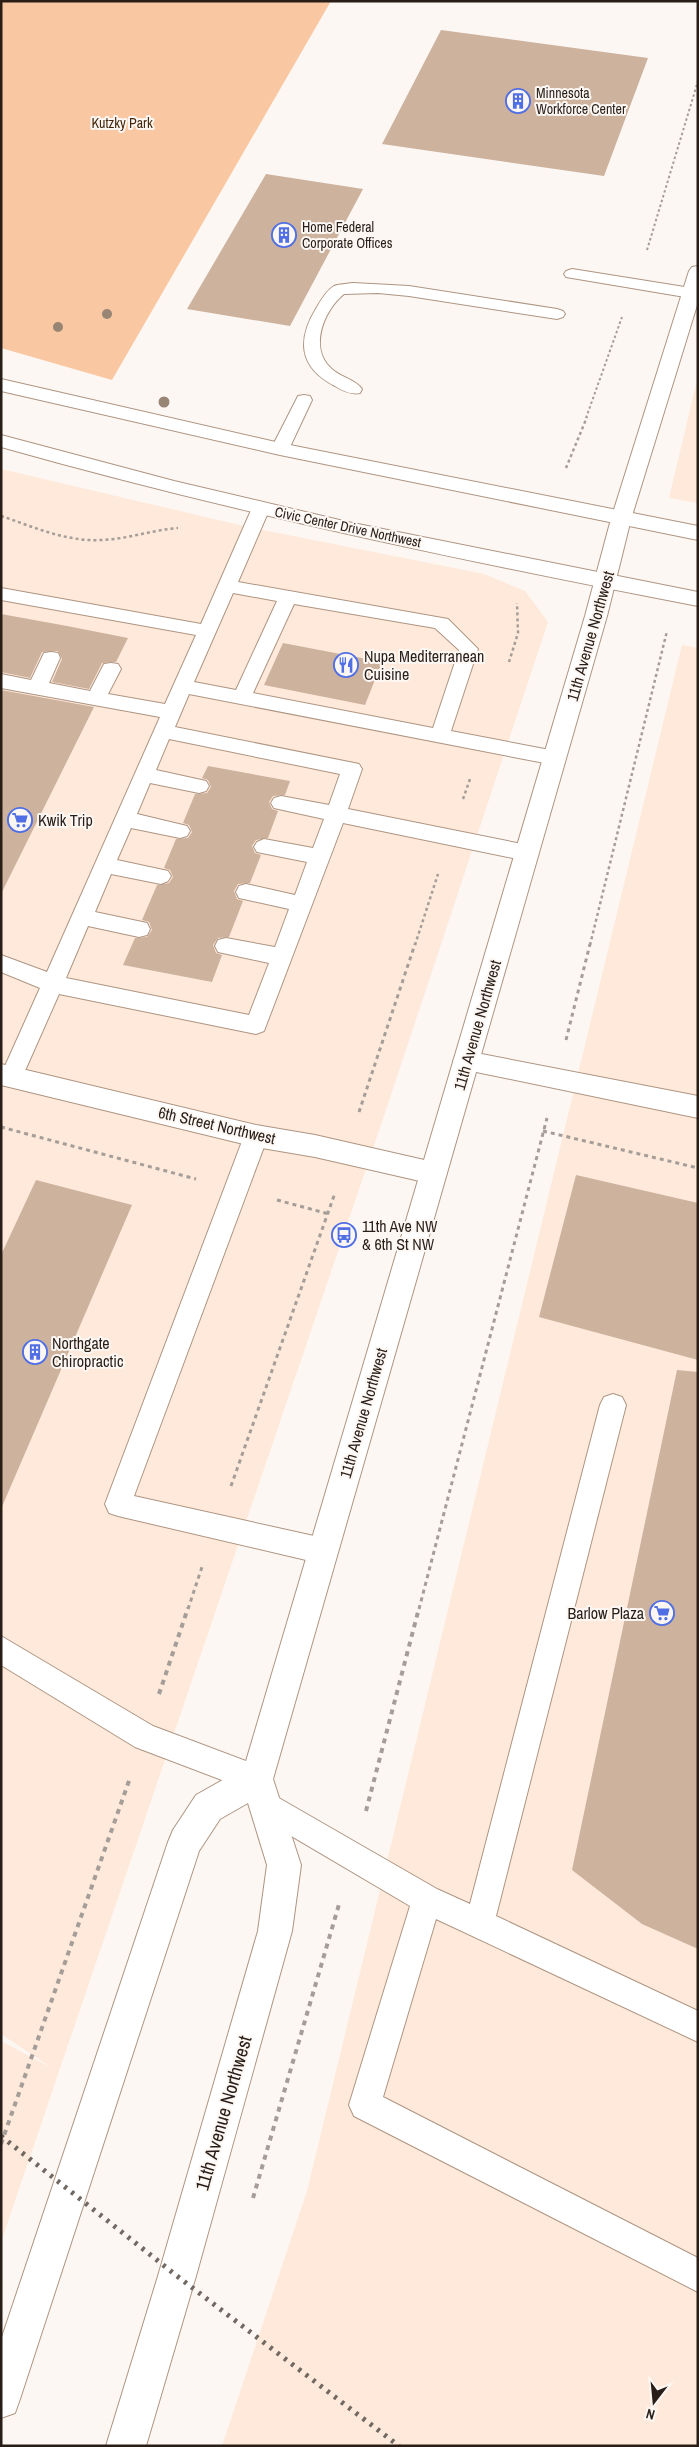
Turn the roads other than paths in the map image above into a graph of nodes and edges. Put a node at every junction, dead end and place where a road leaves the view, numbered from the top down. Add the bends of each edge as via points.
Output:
1 (572, 274) dead end
2 (695, 282) edge
3 (557, 314) dead end
4 (1, 385) edge
5 (354, 389) dead end
6 (304, 400) dead end
7 (1, 441) edge
8 (280, 449) junction
9 (261, 508) junction
10 (621, 519) junction
11 (698, 533) edge
12 (606, 581) junction
13 (227, 586) junction
14 (1, 594) edge
15 (288, 596) junction
16 (27, 598) junction
17 (698, 599) edge
18 (77, 607) junction
19 (17, 617) dead end
20 (136, 618) junction
21 (67, 626) dead end
22 (206, 631) junction
23 (126, 638) dead end
24 (51, 658) dead end
25 (111, 669) dead end
26 (1, 681) edge
27 (183, 686) junction
28 (37, 687) junction
29 (96, 698) junction
30 (242, 698) junction
31 (171, 712) junction
32 (163, 731) junction
33 (440, 736) junction
34 (555, 758) junction
35 (144, 775) junction
36 (199, 786) dead end
37 (282, 803) dead end
38 (336, 814) junction
39 (125, 818) junction
40 (180, 831) dead end
41 (264, 847) dead end
42 (527, 853) junction
43 (320, 857) junction
44 (104, 865) junction
45 (161, 876) dead end
46 (246, 892) dead end
47 (302, 904) junction
48 (82, 917) junction
49 (138, 929) dead end
50 (226, 946) dead end
51 (282, 957) junction
52 (1, 964) edge
53 (53, 984) junction
54 (466, 1061) junction
55 (7, 1075) edge
56 (698, 1107) edge
57 (256, 1136) junction
58 (433, 1173) junction
59 (613, 1406) dead end
60 (323, 1551) junction
61 (1, 1649) edge
62 (261, 1791) junction
63 (427, 1899) junction
64 (479, 1924) junction
65 (698, 2026) edge
66 (698, 2276) edge
67 (1, 2399) edge
68 (126, 2446) edge

1 - 2 lane
2 - 10 main road, 11th Avenue Northwest
3 - 5 lane via 375,286 340,289 329,298 311,341 314,358 325,374
4 - 8 main road
6 - 8 lane
7 - 9 main road, Civic Center Drive Northwest via 92,468
8 - 10 main road
9 - 12 main road, Civic Center Drive Northwest
9 - 13 lane
10 - 11 main road
10 - 12 main road, 11th Avenue Northwest
12 - 17 main road, Civic Center Drive Northwest
12 - 34 main road, 11th Avenue Northwest
13 - 15 lane
13 - 22 lane
14 - 16 lane
15 - 30 lane
15 - 33 lane via 442,623 469,649
16 - 18 lane
16 - 19 lane
18 - 20 lane
18 - 21 lane
20 - 22 lane
20 - 23 lane
22 - 27 lane
24 - 28 lane
25 - 29 lane
26 - 28 lane
27 - 30 lane
27 - 31 lane
28 - 29 lane
29 - 31 lane
30 - 33 lane
31 - 32 lane
32 - 35 lane
32 - 38 lane via 352,769
33 - 34 lane
34 - 42 main road, 11th Avenue Northwest
35 - 36 lane
35 - 39 lane
37 - 38 lane
38 - 42 lane
38 - 43 lane
39 - 40 lane
39 - 44 lane
41 - 43 lane
42 - 54 main road, 11th Avenue Northwest
43 - 47 lane
44 - 45 lane
44 - 48 lane
46 - 47 lane
47 - 51 lane
48 - 49 lane
48 - 53 lane
50 - 51 lane
51 - 53 lane via 256,1025
52 - 53 lane
53 - 55 lane
54 - 56 main road
54 - 58 main road, 11th Avenue Northwest
55 - 57 main road, 6th Street Northwest
57 - 58 main road, 6th Street Northwest
57 - 60 lane via 118,1504
58 - 60 main road, 11th Avenue Northwest
59 - 64 lane
60 - 62 main road, 11th Avenue Northwest
61 - 62 lane via 145,1737
62 - 63 lane via 353,1856
62 - 67 main road via 208,1807 185,1842
62 - 68 main road, 11th Avenue Northwest via 284,1865 275,1931
63 - 64 lane
63 - 66 lane via 365,2105
64 - 65 lane

